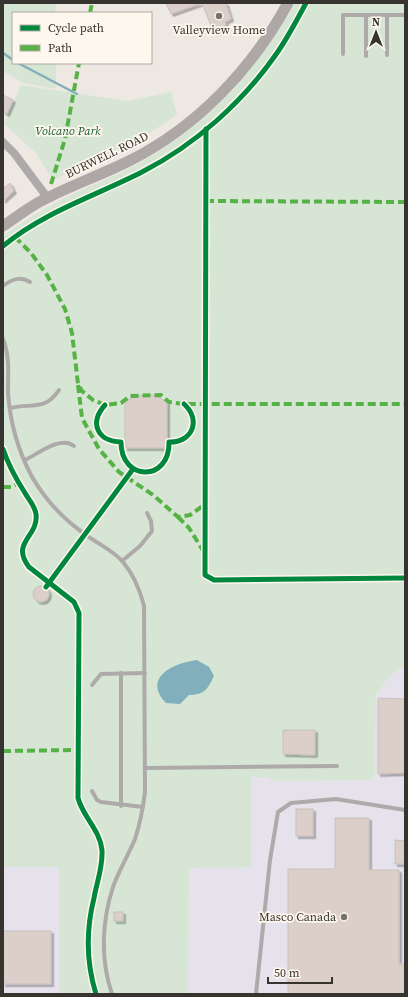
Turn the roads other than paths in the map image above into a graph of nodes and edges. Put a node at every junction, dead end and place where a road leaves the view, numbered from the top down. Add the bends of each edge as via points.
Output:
1 (288, 3) edge
2 (366, 15) junction
3 (387, 15) junction
4 (405, 15) edge
5 (343, 54) dead end
6 (387, 55) dead end
7 (366, 56) dead end
8 (3, 142) edge
9 (47, 197) junction
10 (3, 226) edge
11 (30, 282) dead end
12 (3, 286) edge
13 (3, 339) edge
14 (60, 390) dead end
15 (10, 408) junction
16 (74, 446) dead end
17 (25, 460) junction
18 (147, 513) dead end
19 (122, 561) junction
20 (121, 673) junction
21 (145, 673) junction
22 (92, 685) dead end
23 (337, 766) dead end
24 (146, 768) junction
25 (92, 791) dead end
26 (121, 806) junction
27 (143, 807) junction
28 (405, 810) edge
29 (112, 994) edge
30 (256, 994) edge

1 - 9 main road, BURWELL ROAD via 259,50 219,96 194,118 142,154
2 - 3 lane
2 - 5 lane via 343,15
2 - 7 lane
3 - 4 lane
3 - 6 lane
8 - 9 street
9 - 10 main road, BURWELL ROAD
11 - 12 lane via 24,278 16,279
13 - 15 lane via 8,362
14 - 15 lane via 47,404
15 - 17 lane via 15,435
16 - 17 lane via 59,443
17 - 19 lane via 31,475 58,512
18 - 19 lane via 152,531 140,546
19 - 21 lane via 137,583 144,606
20 - 21 lane
20 - 22 lane via 101,674
20 - 26 lane
21 - 24 lane
23 - 24 lane
24 - 27 lane
25 - 26 lane via 97,800
26 - 27 lane
27 - 29 lane via 134,840 114,886 105,923 103,941
28 - 30 lane via 336,799 290,803 278,812 270,860

